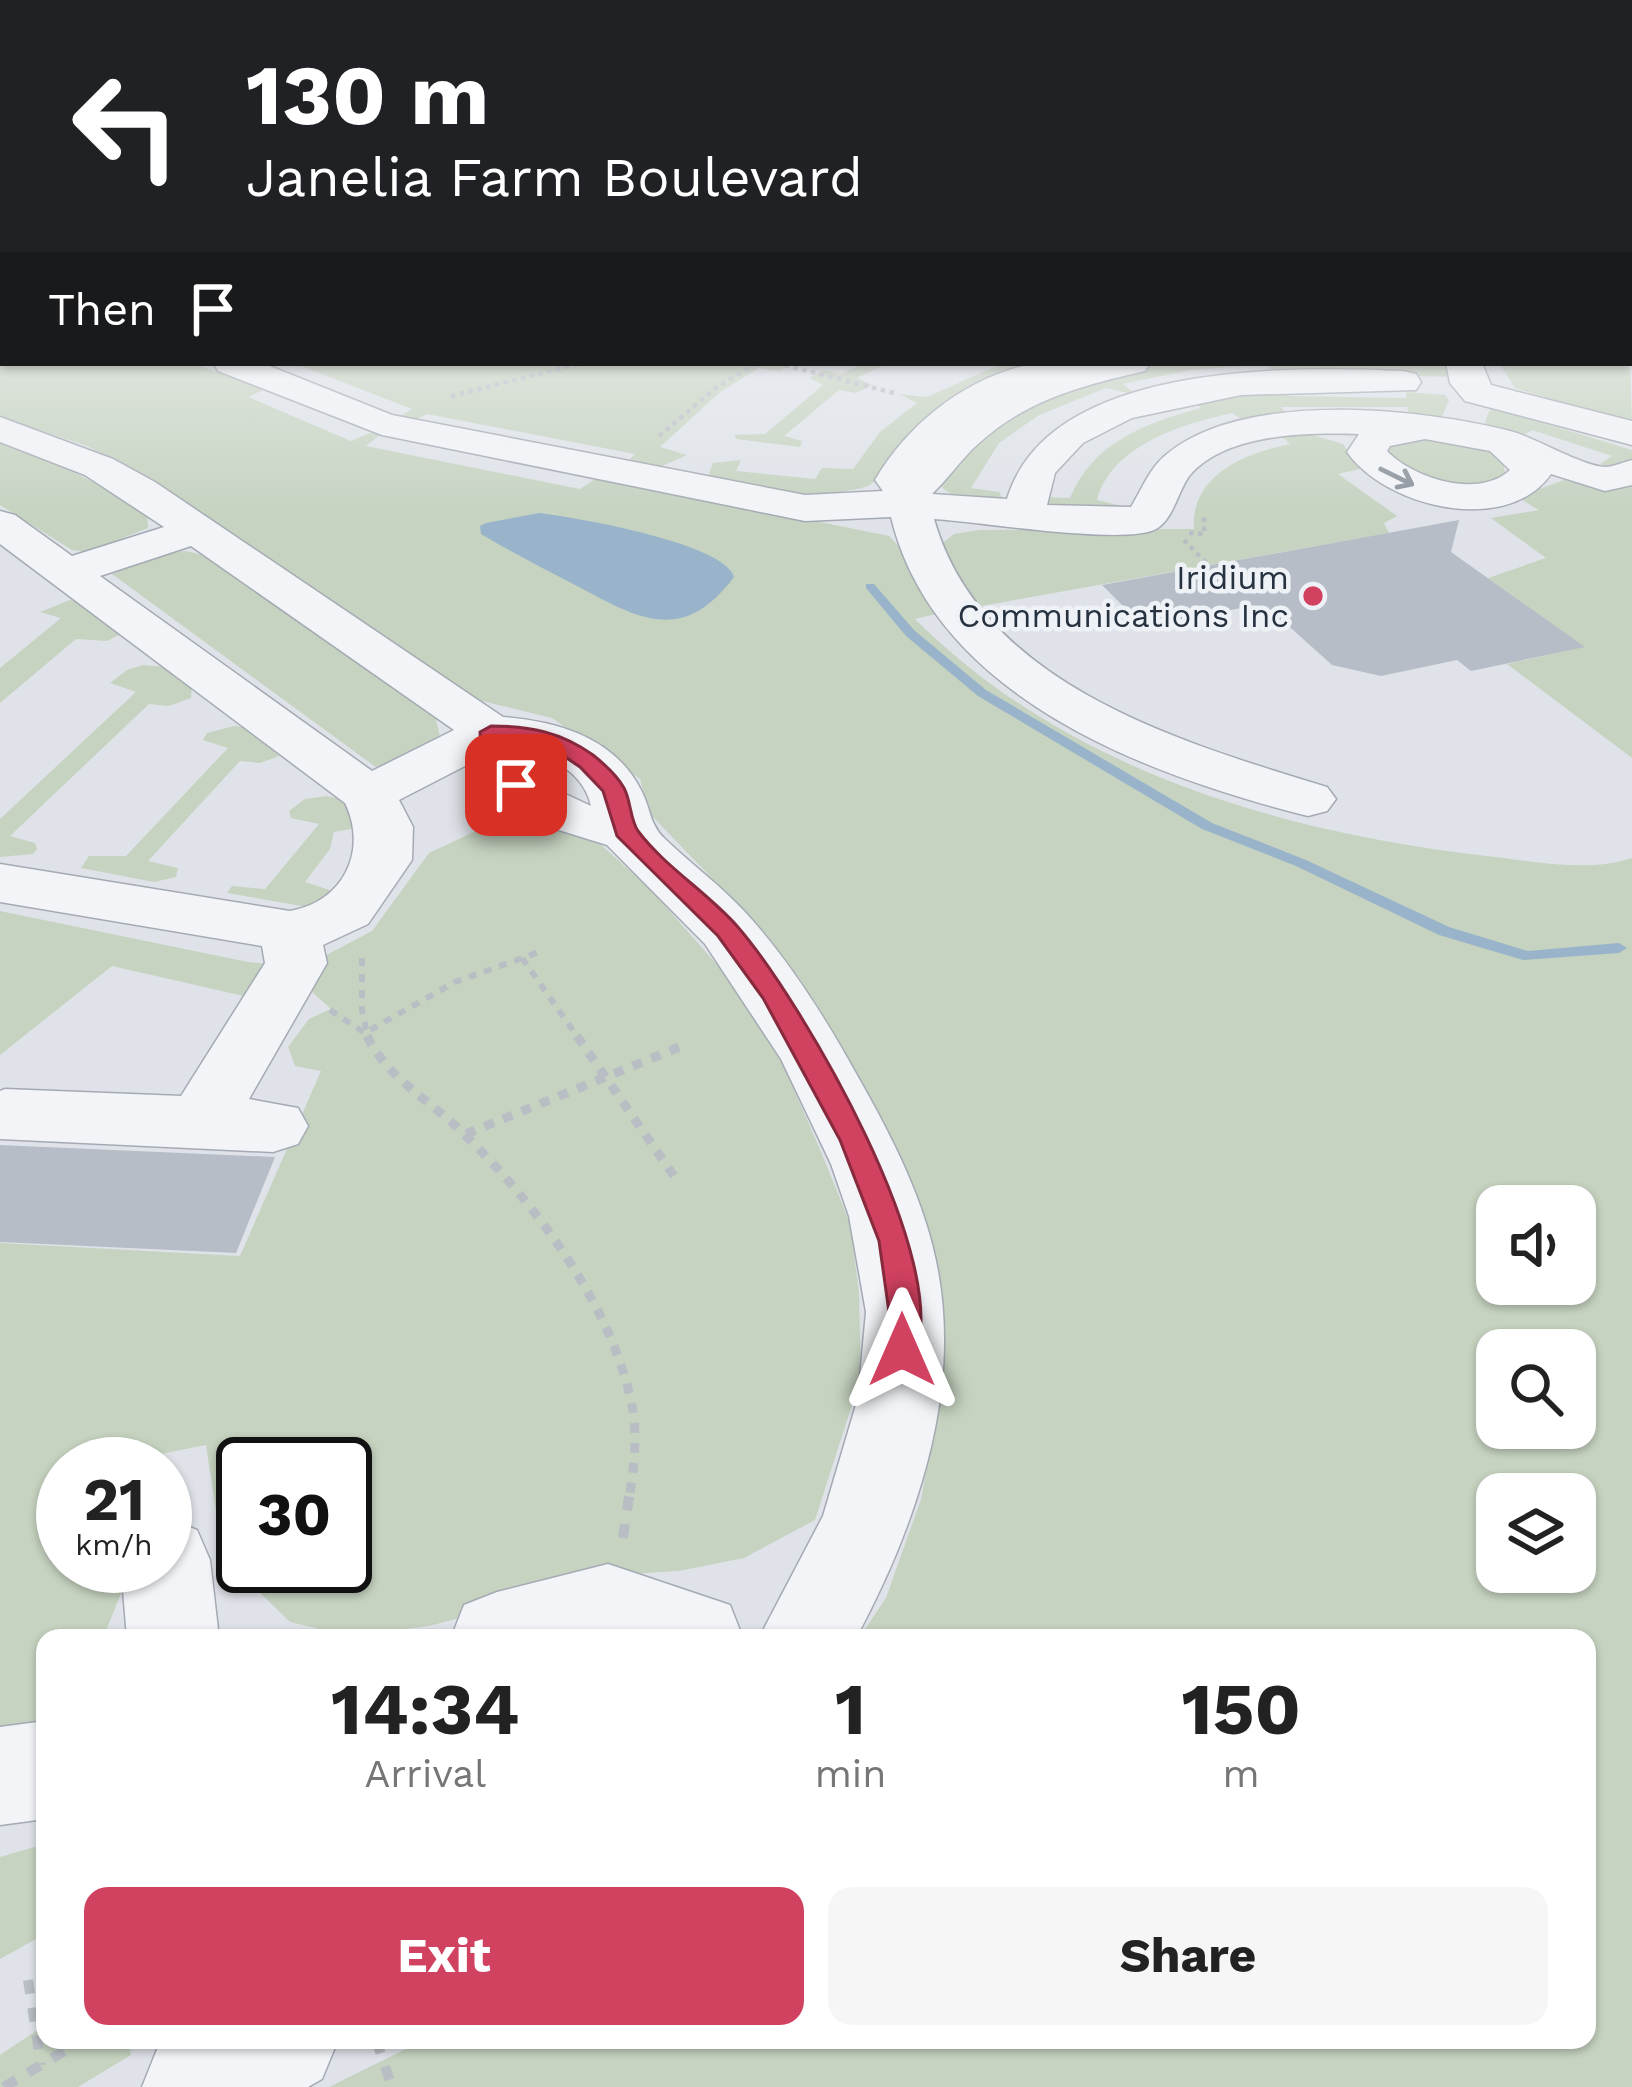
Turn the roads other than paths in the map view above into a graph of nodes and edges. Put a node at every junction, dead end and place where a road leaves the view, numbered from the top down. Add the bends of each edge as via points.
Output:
1 (238, 366) edge
2 (1067, 366) edge
3 (1121, 366) edge
4 (1478, 373) edge
5 (0, 428) edge
6 (1447, 430) junction
7 (1632, 433) edge
8 (1502, 441) junction
9 (710, 447) dead end
10 (1632, 472) edge
11 (680, 483) junction
12 (908, 507) junction
13 (1016, 517) junction
14 (0, 524) edge
15 (197, 530) junction
16 (70, 571) junction
17 (491, 732) junction
18 (368, 794) junction
19 (1309, 800) dead end
20 (0, 883) edge
21 (304, 929) junction
22 (5, 1115) dead end
23 (201, 1123) junction
24 (273, 1126) dead end
25 (168, 1593) edge
26 (172, 1629) edge
27 (531, 1629) edge
28 (669, 1629) edge
29 (810, 1629) edge
30 (36, 1771) edge
31 (0, 1776) edge
32 (268, 2049) edge
33 (199, 2087) edge

1 - 11 street via 382,424
2 - 12 street via 998,390 946,420 895,480
3 - 12 street via 1044,388 989,415 949,449
4 - 6 street
4 - 7 street
4 - 13 street via 1236,382 1176,393 1064,442 1030,481
5 - 15 street via 99,467
6 - 8 street
6 -> 8 street via 1390,431 1367,452 1389,476 1414,485 1492,494 1531,473
6 - 13 street via 1330,423 1240,435 1183,461 1146,518
8 - 10 street via 1605,479
9 - 11 street
11 - 12 street via 840,518
12 - 13 street via 994,525
12 - 19 street via 935,586 1024,675 1198,765
14 - 16 street
15 - 16 street
15 - 17 street
16 - 18 street
17 - 18 street
17 - 29 street via 493,764 538,802 558,816 625,831 727,931 826,1082 894,1241 905,1312 886,1450 864,1528
18 - 21 street via 385,826 383,860 347,910
20 - 21 street
21 - 23 street via 296,963
22 - 23 street
23 - 24 street
25 - 26 street
27 - 28 street via 608,1609
30 - 31 street
32 - 33 street

